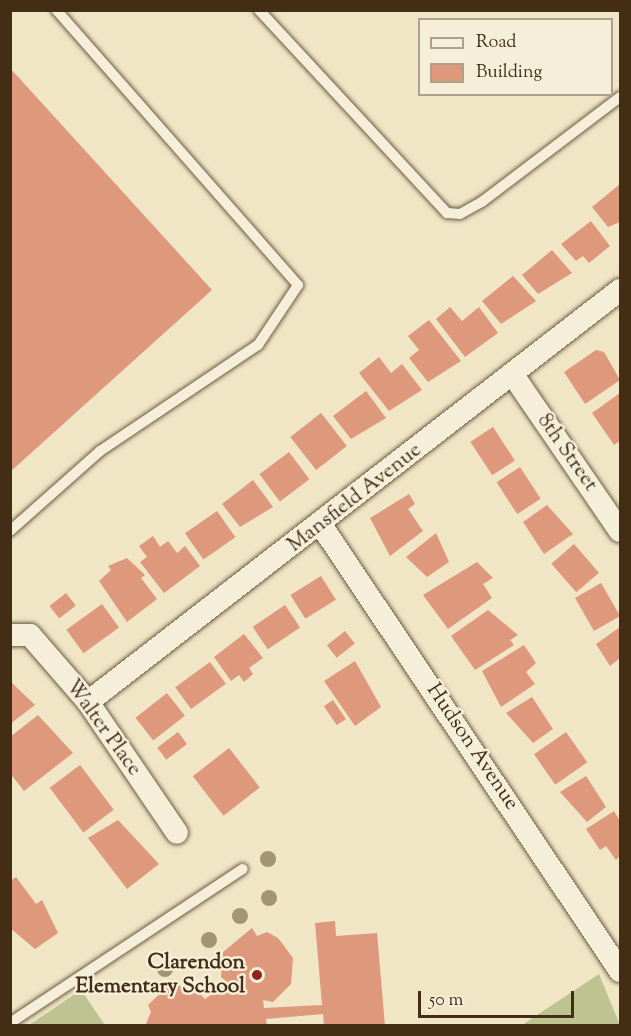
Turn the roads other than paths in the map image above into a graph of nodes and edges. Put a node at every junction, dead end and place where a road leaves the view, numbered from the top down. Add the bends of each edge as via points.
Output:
1 (56, 10) edge
2 (259, 10) edge
3 (621, 97) edge
4 (621, 290) edge
5 (513, 375) junction
6 (321, 525) junction
7 (10, 531) edge
8 (621, 531) edge
9 (15, 633) edge
10 (88, 702) junction
11 (177, 833) dead end
12 (243, 869) dead end
13 (621, 971) edge
14 (10, 1023) edge

1 - 7 lane via 298,285 258,345 100,451
2 - 3 lane via 447,213 460,214 483,201
4 - 5 street, Mansfield Avenue
5 - 6 street, Mansfield Avenue
5 - 8 street, 8th Street
6 - 10 street, Mansfield Avenue
6 - 13 street, Hudson Avenue
9 - 10 street, Walter Place via 30,634
10 - 11 street, Walter Place
12 - 14 lane

